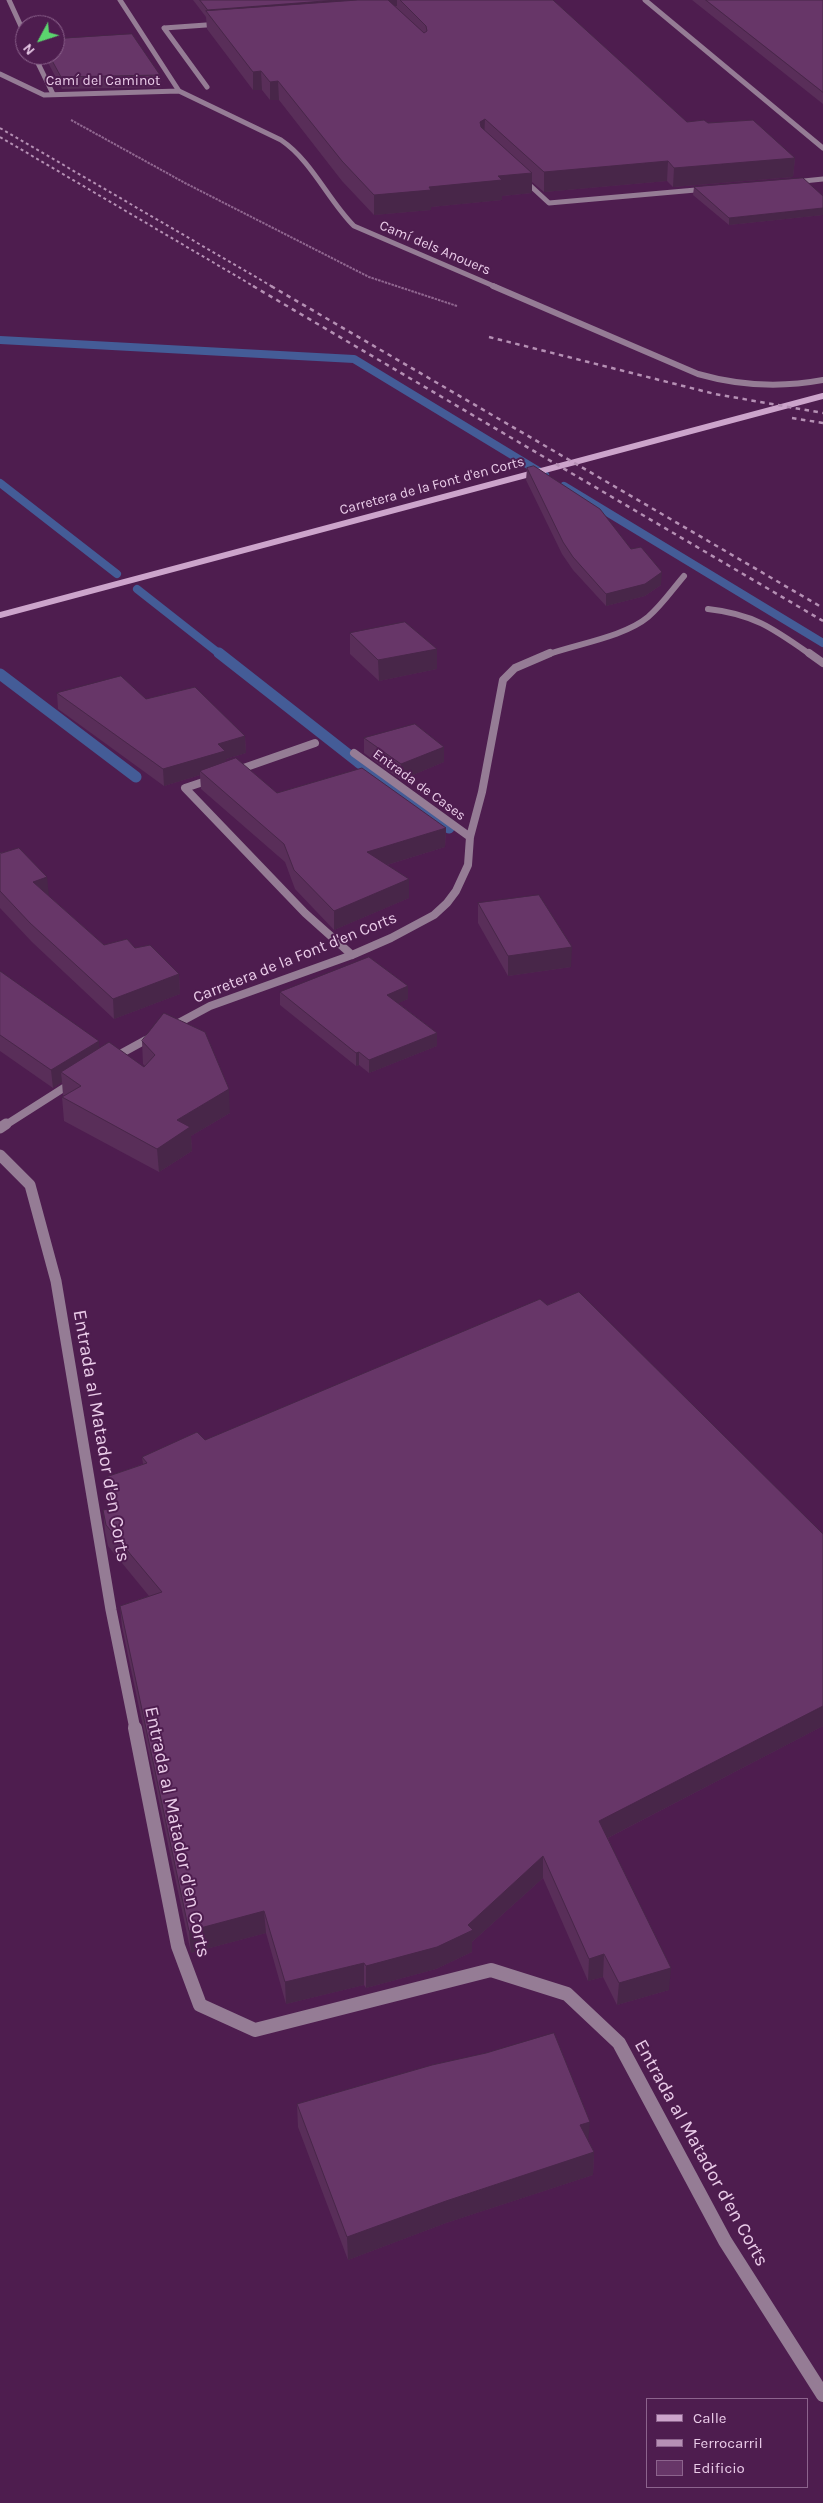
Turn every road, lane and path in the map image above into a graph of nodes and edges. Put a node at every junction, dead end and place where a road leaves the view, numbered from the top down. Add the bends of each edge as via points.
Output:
1 (9, 0) edge
2 (120, 0) edge
3 (645, 0) edge
4 (16, 15) edge
5 (222, 24) edge
6 (39, 65) edge
7 (0, 74) edge
8 (207, 87) dead end
9 (179, 91) junction
10 (53, 94) junction
11 (823, 148) edge
12 (520, 176) edge
13 (823, 179) edge
14 (784, 182) edge
15 (715, 188) edge
16 (457, 306) dead end
17 (823, 380) edge
18 (823, 396) edge
19 (684, 576) dead end
20 (708, 610) dead end
21 (0, 614) edge
22 (823, 663) edge
23 (316, 743) dead end
24 (354, 753) dead end
25 (470, 837) junction
26 (352, 955) junction
27 (100, 1065) edge
28 (84, 1075) edge
29 (0, 1128) edge
30 (0, 1155) edge
31 (823, 2395) edge

1 - 4 street
2 - 9 street, Camí dels Anouers
3 - 11 street
5 - 8 street via 164,28
6 - 10 street
7 - 10 street, Camí del Caminot via 44,95
9 - 10 street, Camí del Caminot
9 - 17 street, Camí dels Anouers via 296,150 342,214 354,226 370,234 718,381 762,387
10 - 16 path via 61,112 83,128 185,182 369,277
12 - 15 street via 549,203
13 - 14 street
18 - 21 street, Carretera de la Font d'en Corts
19 - 25 street, Carretera de la Font d'en Corts via 645,620 516,667 504,677
20 - 22 street via 734,612 767,624
23 - 26 street via 185,788 305,913
24 - 25 street, Entrada de Cases
25 - 26 street, Carretera de la Font d'en Corts via 468,864 447,903 416,926
26 - 27 street, Carretera de la Font d'en Corts via 210,1006
28 - 29 street
30 - 31 street, Entrada al Matador d'en Corts via 30,1185 56,1281 111,1610 172,1918 178,1946 200,2006 255,2030 491,1970 567,1994 619,2043 725,2241

